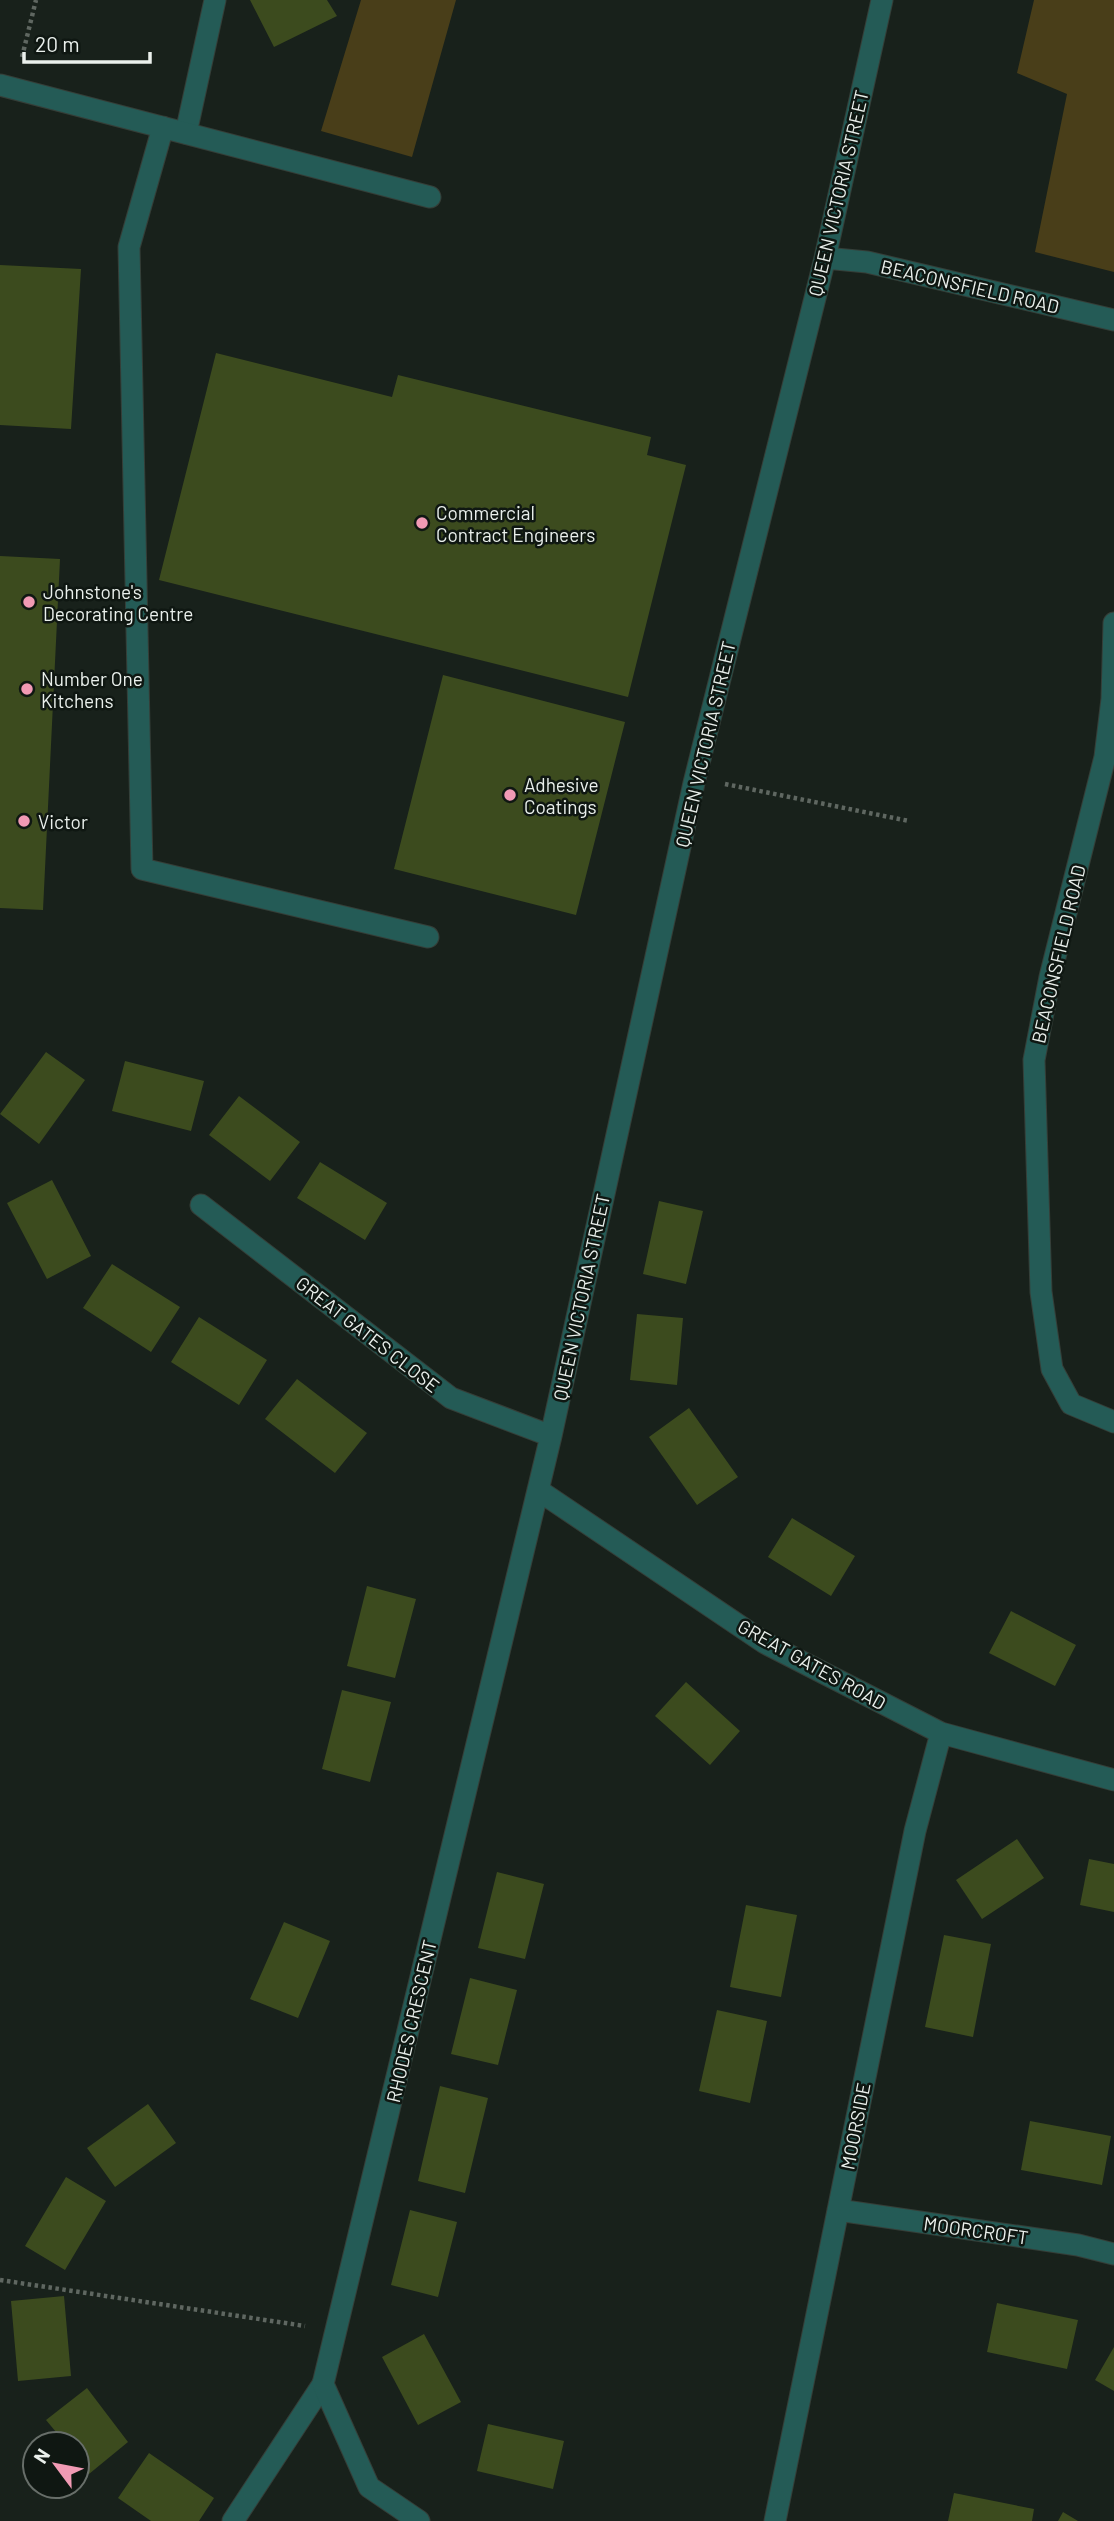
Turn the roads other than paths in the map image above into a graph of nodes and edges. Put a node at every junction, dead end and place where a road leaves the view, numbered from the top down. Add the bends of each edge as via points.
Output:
1 (215, 0) edge
2 (882, 0) edge
3 (7, 87) edge
4 (163, 127) junction
5 (187, 133) junction
6 (430, 197) dead end
7 (825, 258) junction
8 (1114, 320) edge
9 (1114, 623) edge
10 (1113, 699) edge
11 (428, 937) dead end
12 (201, 1205) dead end
13 (1114, 1422) edge
14 (551, 1436) junction
15 (538, 1490) junction
16 (941, 1733) junction
17 (1114, 1780) edge
18 (838, 2210) junction
19 (1114, 2254) edge
20 (323, 2384) junction
21 (233, 2521) edge
22 (419, 2521) edge
23 (775, 2521) edge

1 - 5 street
2 - 7 street, QUEEN VICTORIA STREET
3 - 4 street
4 - 5 street
4 - 11 street via 130,247 142,869
5 - 6 street
7 - 8 street, BEACONSFIELD ROAD via 867,262
7 - 14 street, QUEEN VICTORIA STREET via 694,783
9 - 10 street, BEACONSFIELD ROAD
10 - 13 street, BEACONSFIELD ROAD via 1105,757 1034,1060 1041,1292 1052,1369 1071,1404
12 - 14 street, GREAT GATES CLOSE via 451,1398
14 - 15 street, QUEEN VICTORIA STREET
15 - 16 street, GREAT GATES ROAD via 765,1643
15 - 20 street, RHODES CRESCENT
16 - 17 street, GREAT GATES ROAD
16 - 18 street, MOORSIDE via 915,1831
18 - 19 street, MOORCROFT
18 - 23 street, MOORSIDE
20 - 21 street, RHODES CRESCENT
20 - 22 street via 369,2487

